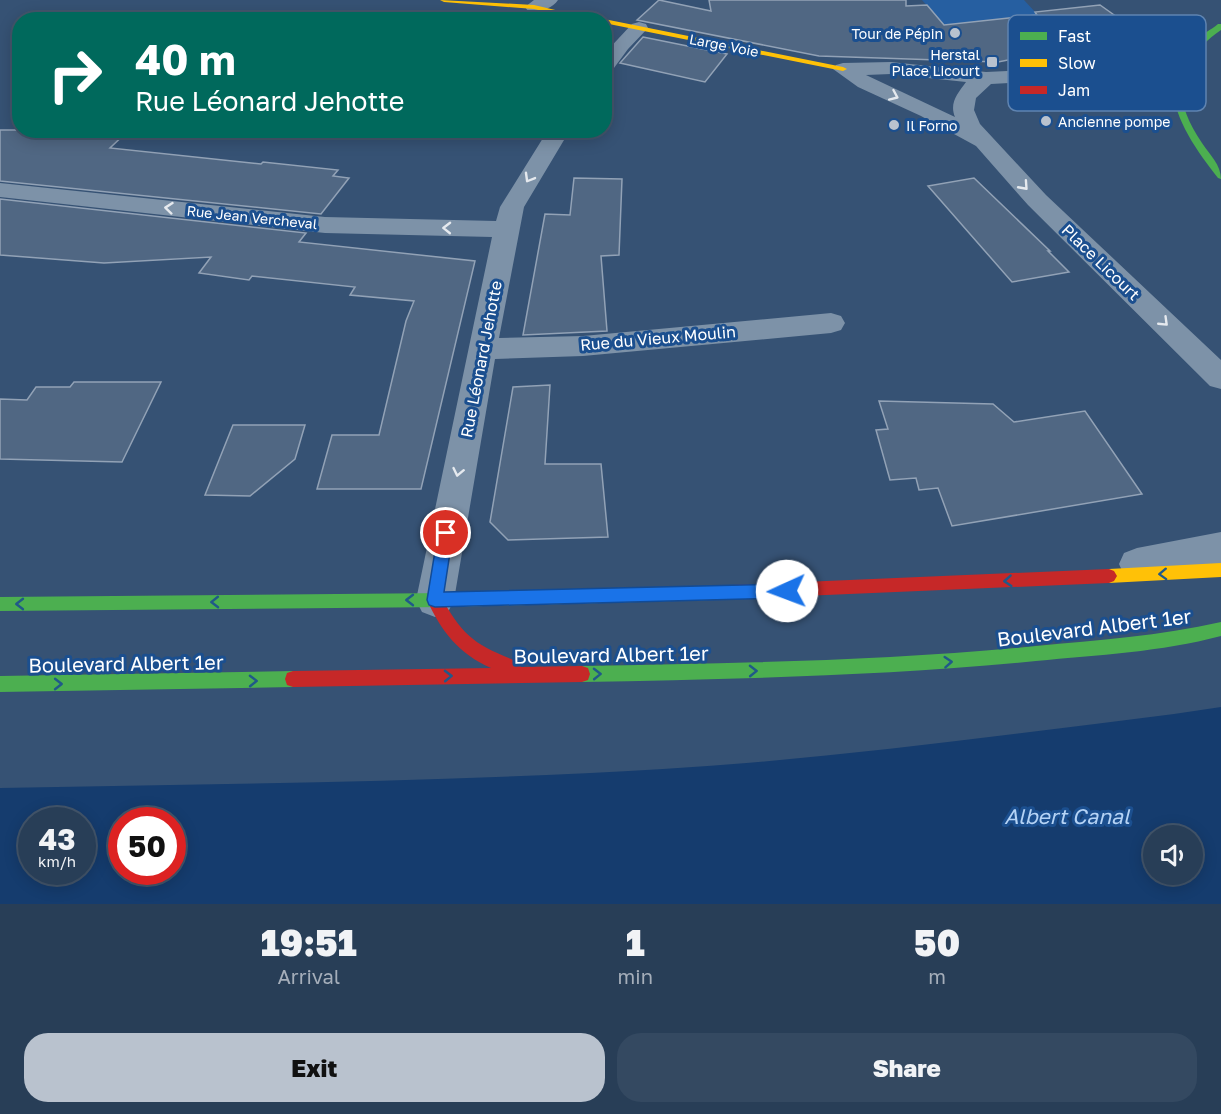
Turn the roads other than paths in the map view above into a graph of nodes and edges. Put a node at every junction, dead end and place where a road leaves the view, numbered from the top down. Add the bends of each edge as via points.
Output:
1 (444, 0) edge
2 (541, 3) edge
3 (570, 12) edge
4 (612, 23) edge
5 (1221, 26) edge
6 (639, 28) junction
7 (1206, 35) edge
8 (612, 57) edge
9 (843, 69) junction
10 (1008, 77) edge
11 (986, 78) junction
12 (1182, 111) edge
13 (554, 138) edge
14 (985, 143) junction
15 (1221, 176) edge
16 (0, 190) edge
17 (506, 229) junction
18 (831, 323) dead end
19 (483, 349) junction
20 (1221, 378) edge
21 (1221, 548) edge
22 (1221, 570) edge
23 (1067, 577) junction
24 (435, 600) junction
25 (0, 604) edge
26 (1221, 629) edge
27 (538, 675) junction
28 (0, 684) edge

1 - 2 main road
2 - 3 main road
4 - 6 main road, Large Voie
5 - 7 main road
6 - 8 street
6 - 9 main road, Large Voie
9 - 11 street via 891,68
9 -> 14 street, Place Licourt
10 - 11 street
11 - 14 street, Place Licourt via 965,98 963,110 970,126
12 - 15 main road via 1194,141
13 -> 17 street, Rue Léonard Jehotte via 513,207
14 -> 20 street, Place Licourt via 1037,200
17 -> 16 street, Rue Jean Vercheval via 325,225
17 - 19 street, Rue Léonard Jehotte
18 - 19 street, Rue du Vieux Moulin via 583,346
19 -> 24 street, Rue Léonard Jehotte
21 - 23 street
22 -> 23 main road
23 -> 24 main road via 741,592
24 -> 25 main road
24 - 27 main road via 449,628 478,657
27 -> 26 main road, Boulevard Albert 1er via 796,670 944,662 1165,641
28 -> 27 main road, Boulevard Albert 1er

